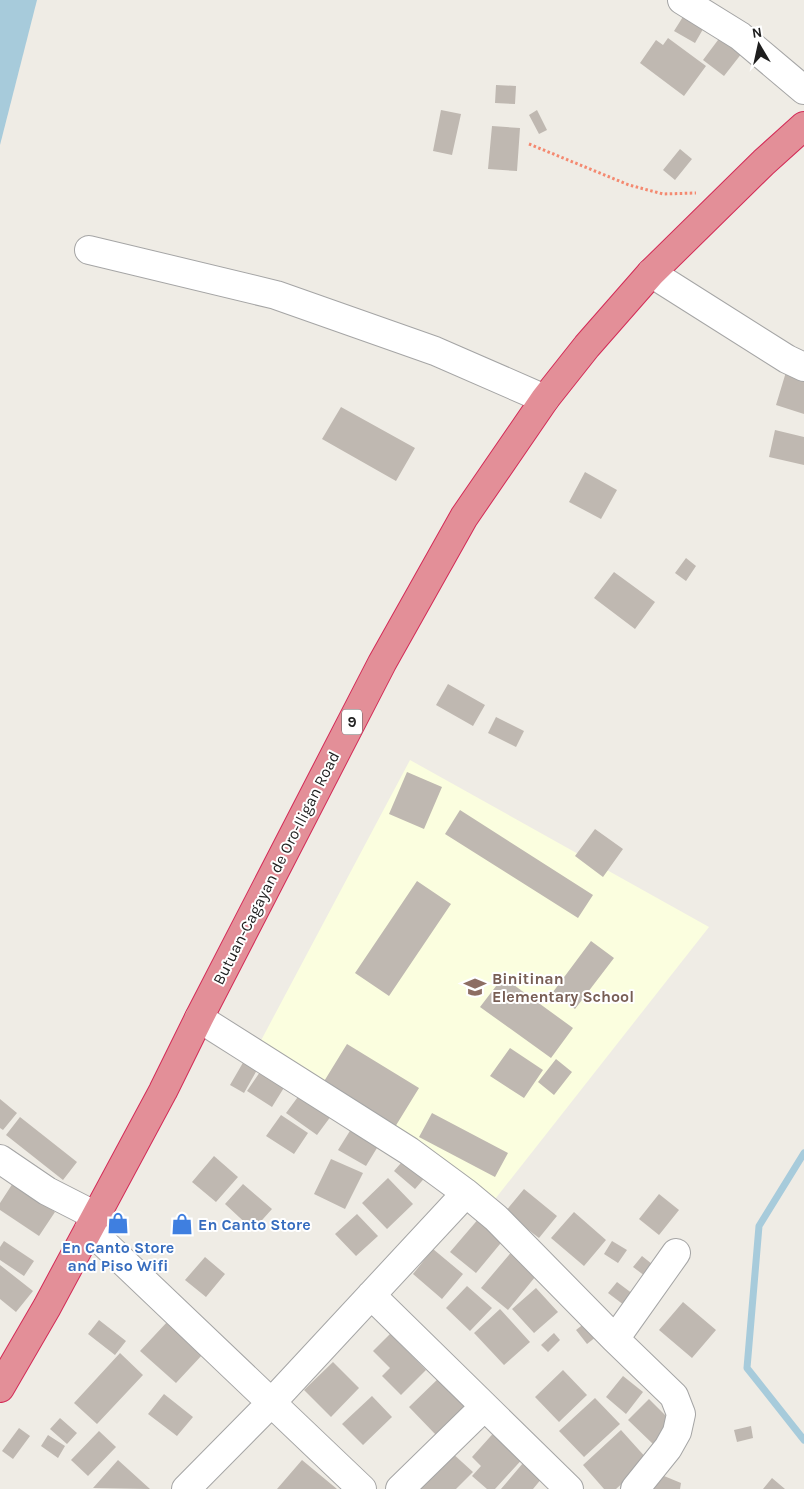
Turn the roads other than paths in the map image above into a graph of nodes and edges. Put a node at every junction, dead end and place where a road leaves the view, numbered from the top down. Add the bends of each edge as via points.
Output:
1 (682, 0) edge
2 (804, 90) edge
3 (804, 126) edge
4 (89, 250) dead end
5 (651, 273) junction
6 (804, 367) edge
7 (545, 399) junction
8 (199, 1018) junction
9 (0, 1159) edge
10 (466, 1193) junction
11 (93, 1223) junction
12 (676, 1253) dead end
13 (371, 1295) junction
14 (615, 1339) junction
15 (0, 1388) edge
16 (271, 1403) junction
17 (484, 1407) junction
18 (186, 1489) edge
19 (362, 1489) edge
20 (400, 1489) edge
21 (569, 1489) edge
22 (635, 1489) edge

1 - 2 street via 740,36
3 - 5 highway, Butuan-Cagayan de Oro-Iligan Road / 9
4 - 7 street via 276,295 435,351
5 - 6 street
5 - 7 highway, Butuan-Cagayan de Oro-Iligan Road / 9
7 - 8 highway, Butuan-Cagayan de Oro-Iligan Road / 9 via 464,517 382,663
8 - 10 street via 408,1151
8 - 11 highway, Butuan-Cagayan de Oro-Iligan Road / 9
9 - 11 street
10 - 13 street
10 - 14 street via 496,1218
11 - 15 highway, Butuan-Cagayan de Oro-Iligan Road / 9
11 - 16 street
12 - 14 street
13 - 16 street
13 - 17 street
14 - 22 street via 674,1396 681,1414 677,1432 668,1448
16 - 18 street
16 - 19 street
17 - 20 street
17 - 21 street

